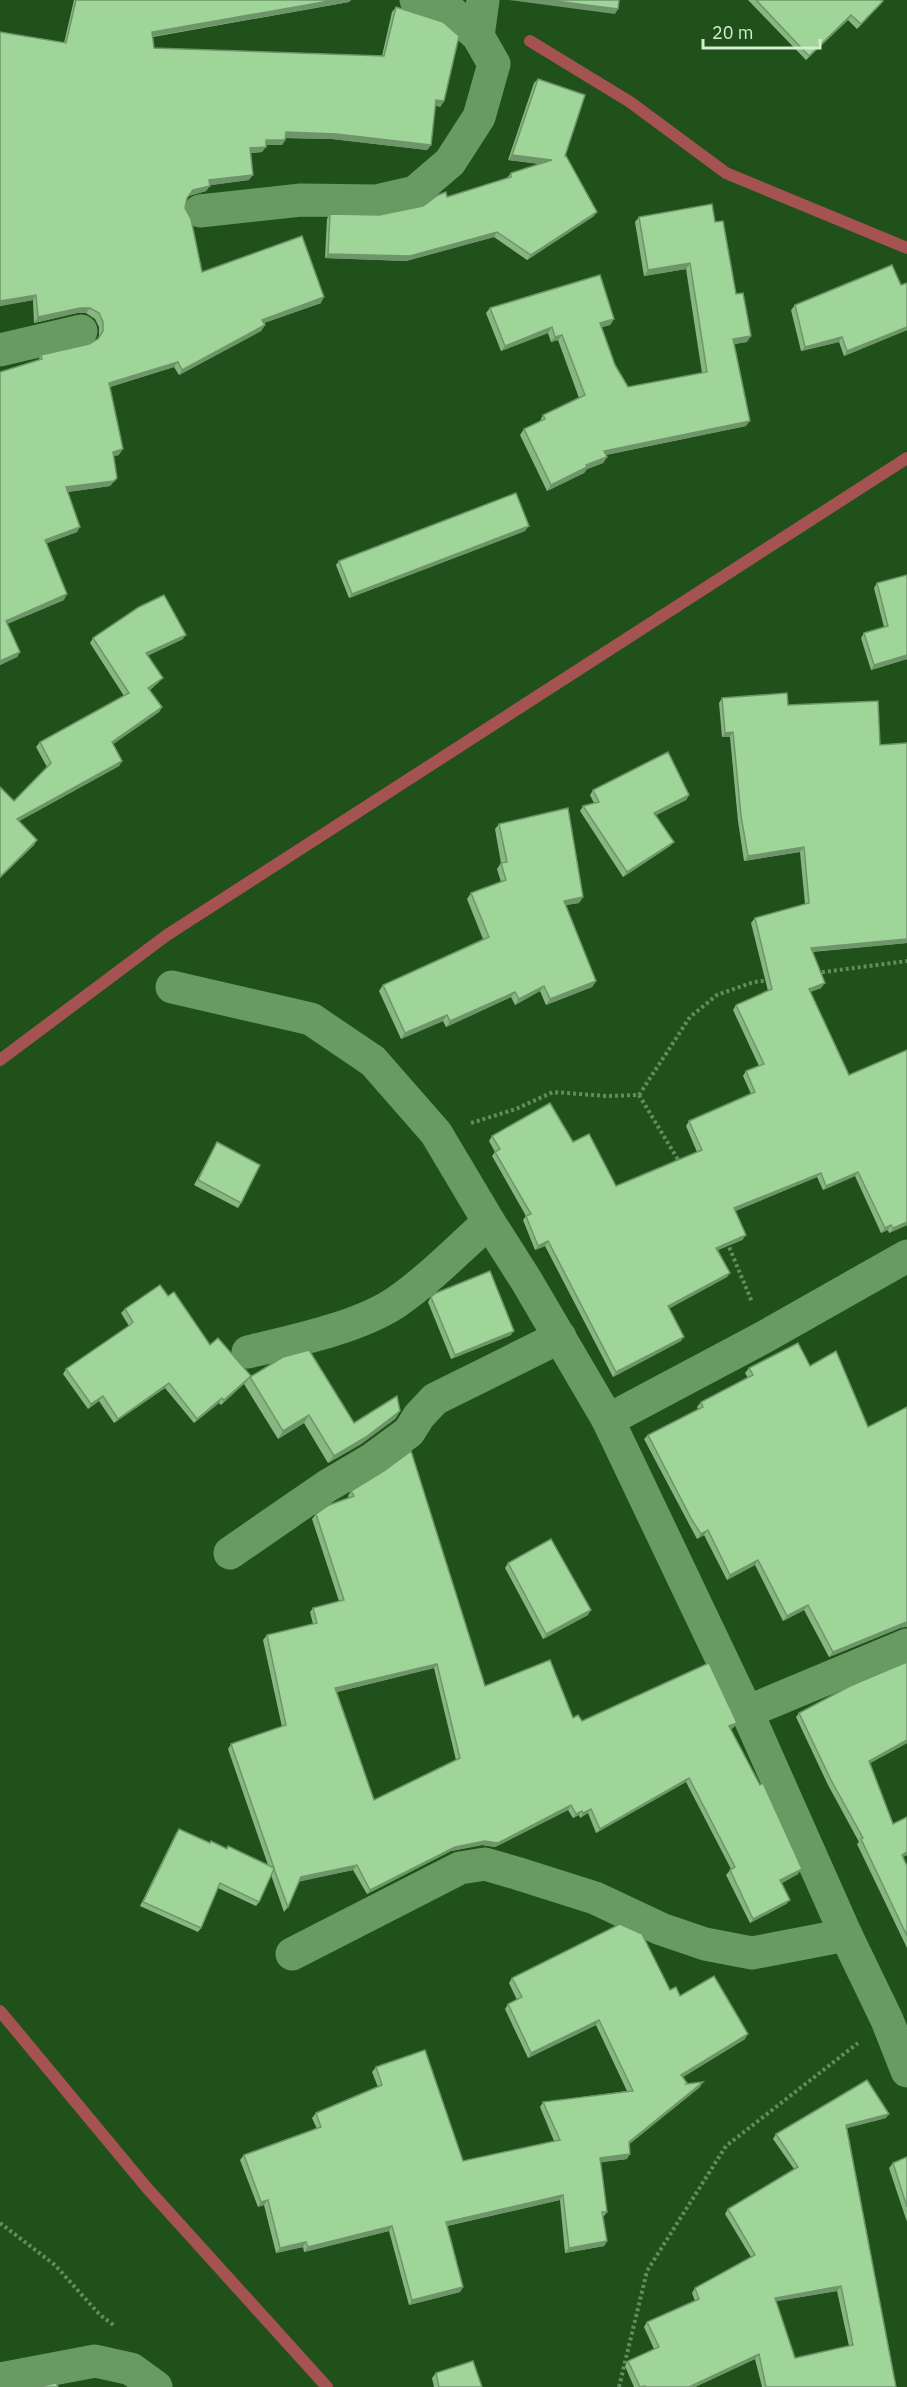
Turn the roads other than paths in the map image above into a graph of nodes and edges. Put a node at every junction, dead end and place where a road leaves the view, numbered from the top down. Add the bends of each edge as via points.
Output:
1 (416, 0) edge
2 (483, 0) edge
3 (478, 36) junction
4 (200, 211) dead end
5 (81, 331) dead end
6 (0, 350) edge
7 (172, 987) dead end
8 (489, 1222) junction
9 (907, 1256) edge
10 (560, 1337) junction
11 (248, 1352) dead end
12 (608, 1420) junction
13 (230, 1553) dead end
14 (907, 1645) edge
15 (747, 1712) junction
16 (846, 1935) junction
17 (292, 1954) dead end
18 (897, 2016) edge
19 (907, 2071) edge
20 (0, 2379) edge
21 (156, 2387) edge

1 - 3 street via 449,10
2 - 3 street
3 - 4 street via 494,64 479,117 450,162 415,192 376,201 301,200
5 - 6 street
7 - 8 street via 310,1019 373,1061 436,1133
8 - 10 street
8 - 11 street via 394,1303 362,1319
9 - 12 street
10 - 12 street
10 - 13 street via 435,1399 409,1432
12 - 15 street
14 - 15 street
15 - 16 street
16 - 17 street via 752,1953 705,1944 661,1929 595,1898 485,1864 460,1868
16 - 18 street
18 - 19 street
20 - 21 street via 95,2361 131,2369

